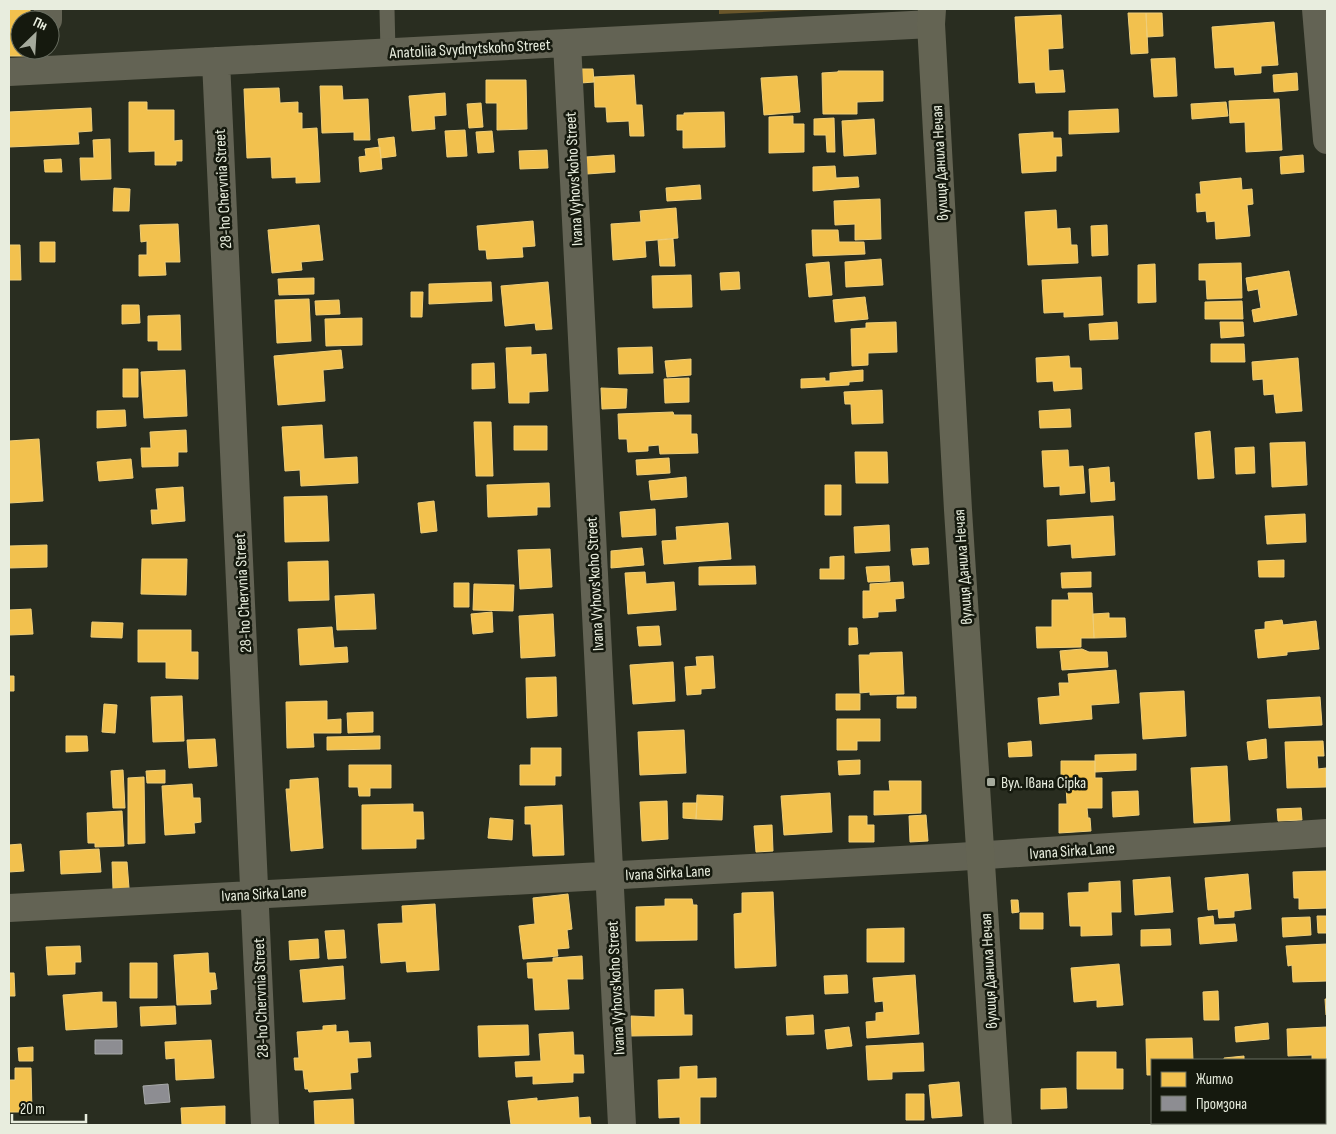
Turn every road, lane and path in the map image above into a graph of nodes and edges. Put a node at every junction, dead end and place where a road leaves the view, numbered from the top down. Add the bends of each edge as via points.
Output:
1 (387, 9) edge
2 (1316, 9) edge
3 (931, 16) edge
4 (566, 43) junction
5 (388, 52) junction
6 (48, 60) edge
7 (216, 61) junction
8 (9, 72) edge
9 (1327, 140) edge
10 (1327, 833) edge
11 (981, 856) junction
12 (609, 875) junction
13 (256, 894) junction
14 (9, 908) edge
15 (266, 1125) edge
16 (622, 1125) edge
17 (998, 1125) edge

1 - 5 lane
2 - 9 street
3 - 4 street, Anatoliia Svydnytskoho Street
3 - 11 main road, вулиця Данила Нечая
4 - 5 street, Anatoliia Svydnytskoho Street
4 - 12 street, Ivana Vyhovs'koho Street
5 - 7 street, Anatoliia Svydnytskoho Street
6 - 7 street, Anatoliia Svydnytskoho Street
6 - 8 street, Anatoliia Svydnytskoho Street
7 - 13 street, 28-ho Chervnia Street
10 - 11 street, Ivana Sirka Lane
11 - 12 street, Ivana Sirka Lane
11 - 17 main road, вулиця Данила Нечая
12 - 13 street, Ivana Sirka Lane
12 - 16 street, Ivana Vyhovs'koho Street
13 - 14 street, Ivana Sirka Lane
13 - 15 street, 28-ho Chervnia Street

